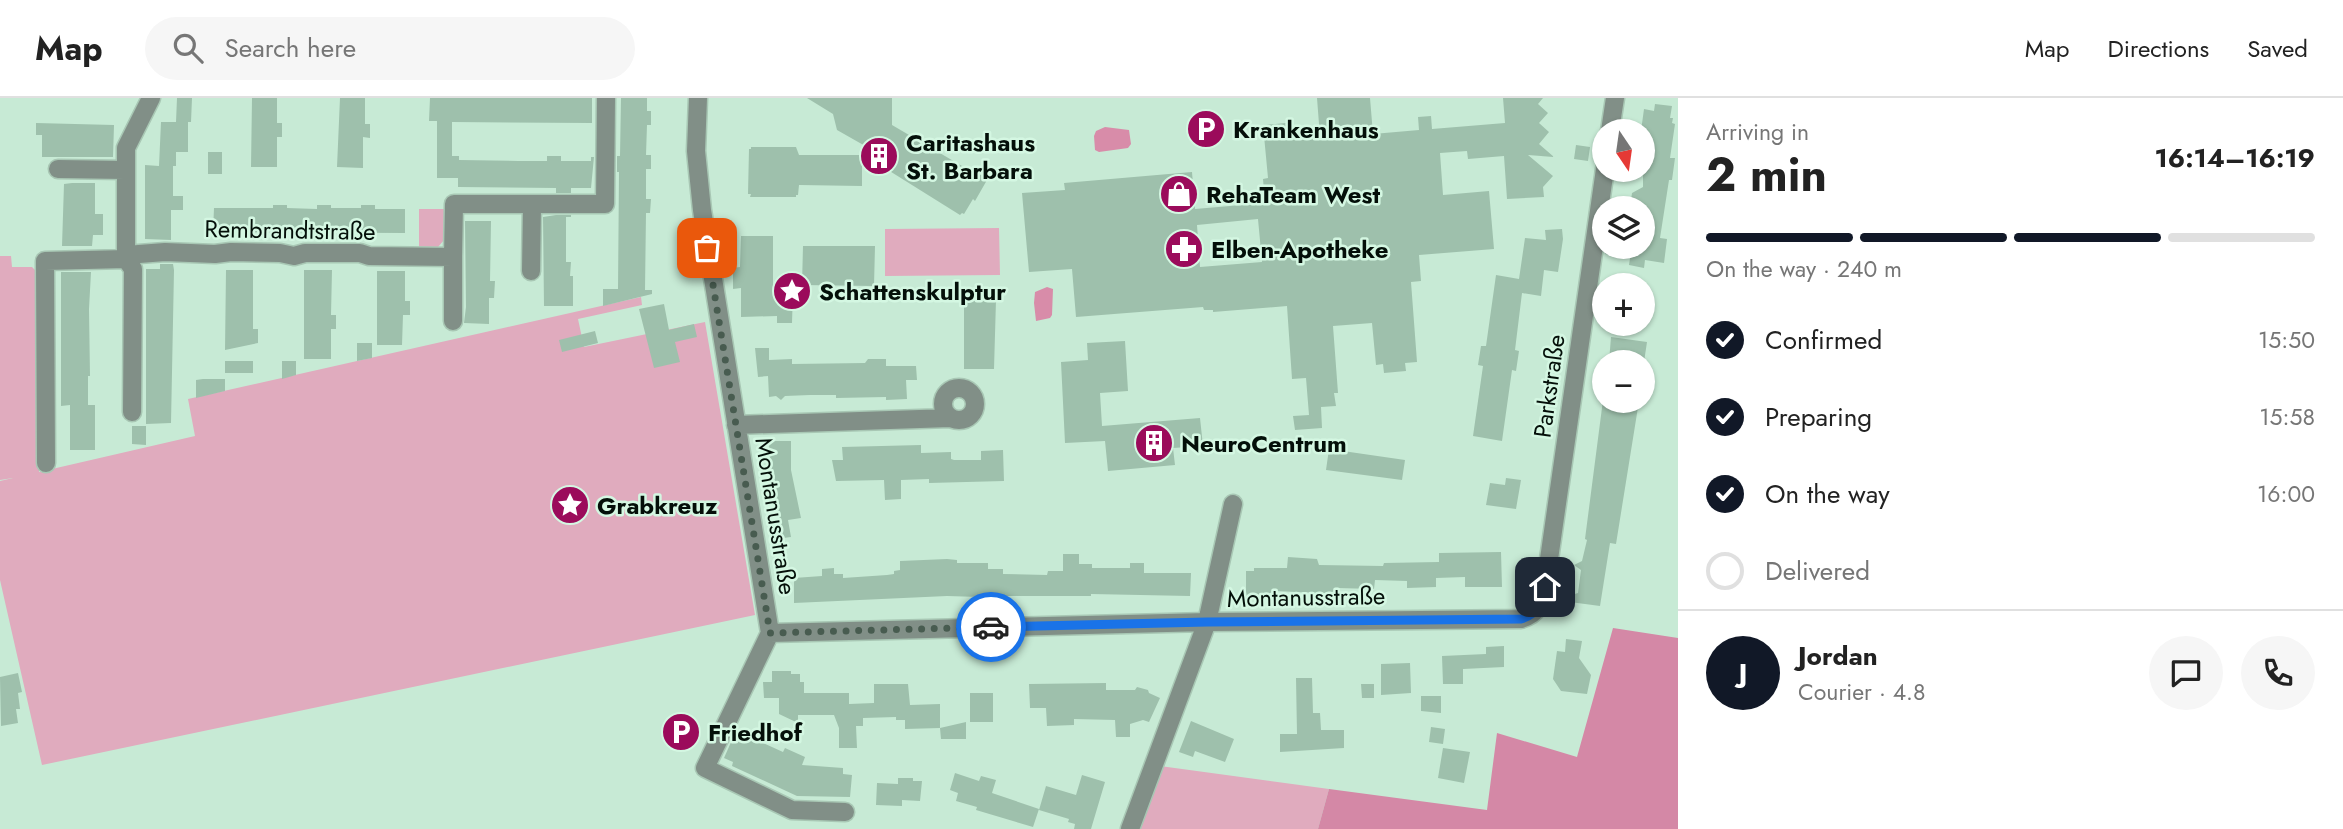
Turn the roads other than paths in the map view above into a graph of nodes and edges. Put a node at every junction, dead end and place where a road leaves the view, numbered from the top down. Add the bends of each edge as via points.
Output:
1 (151, 98) edge
2 (606, 98) edge
3 (698, 98) edge
4 (1615, 98) edge
5 (1612, 119) edge
6 (58, 169) dead end
7 (125, 170) junction
8 (1603, 182) edge
9 (532, 205) junction
10 (126, 257) junction
11 (453, 257) junction
12 (531, 271) dead end
13 (453, 321) dead end
14 (132, 412) dead end
15 (950, 418) dead end
16 (736, 425) junction
17 (46, 463) dead end
18 (1233, 504) dead end
19 (1539, 608) joint
20 (1207, 622) junction
21 (770, 633) junction
22 (845, 812) dead end
23 (1130, 829) edge

1 - 7 street via 126,148
2 - 9 street via 605,204
3 - 16 street, Montanusstraße via 699,190
4 - 5 street
6 - 7 street
7 - 10 street
8 - 19 street, Parkstraße
9 - 11 street via 454,204
9 - 12 street
10 - 11 street, Rembrandtstraße via 165,252
10 - 14 street via 133,269
10 - 17 street, Rembrandtstraße via 45,261
11 - 13 street
15 - 16 street
16 - 21 street, Montanusstraße
18 - 20 street
19 - 20 street, Montanusstraße via 1521,619
20 - 21 street, Montanusstraße
20 - 23 street
21 - 22 street via 705,768 792,810

